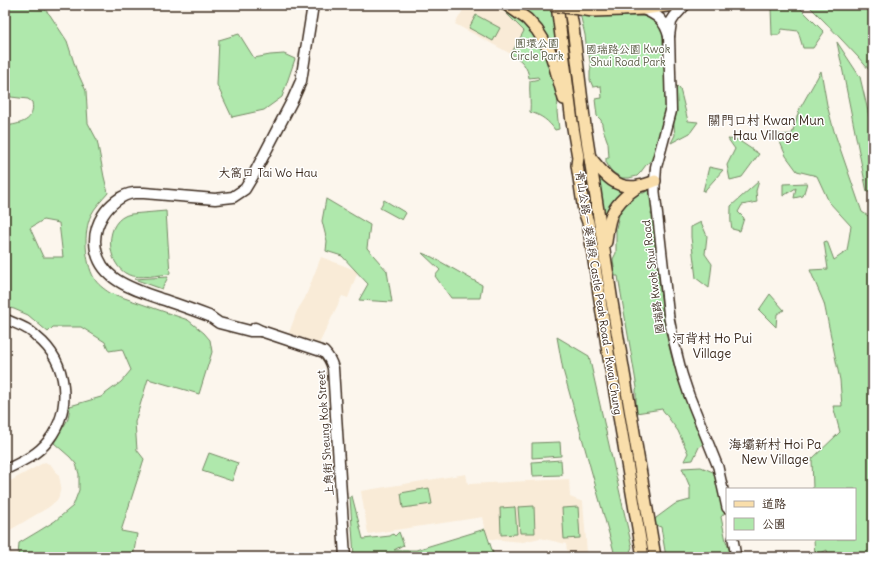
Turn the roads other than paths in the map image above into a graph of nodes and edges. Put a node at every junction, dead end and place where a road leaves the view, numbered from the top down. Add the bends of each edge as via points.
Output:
1 (313, 5) edge
2 (507, 5) edge
3 (551, 5) edge
4 (558, 5) edge
5 (569, 5) edge
6 (675, 5) edge
7 (685, 5) edge
8 (643, 9) junction
9 (669, 36) junction
10 (572, 122) junction
11 (590, 156) junction
12 (655, 181) junction
13 (638, 186) junction
14 (604, 253) junction
15 (5, 319) edge
16 (5, 470) edge
17 (726, 504) edge
18 (733, 540) edge
19 (345, 557) edge
20 (643, 557) edge
21 (655, 557) edge
22 (736, 557) edge

1 - 19 main road, 上角街 Sheung Kok Street via 301,81 245,189 233,197 215,200 133,193 127,195 108,208 100,220 96,228 95,245 99,259 107,272 122,284 209,316 249,325 324,352 328,356 333,368
2 - 10 main road via 527,19 549,49
3 - 8 main road, bridge via 593,11
4 - 10 main road, 青山公路－葵涌段 Castle Peak Road – Kwai Chung
5 - 11 main road, 青山公路－葵涌段 Castle Peak Road – Kwai Chung
6 - 8 main road
7 - 9 main road, 國瑞路 Kwok Shui Road via 675,16
8 - 9 main road, 國瑞路 Kwok Shui Road via 662,21 668,29
9 - 12 main road, 國瑞路 Kwok Shui Road via 671,111 656,167
10 - 20 main road, 青山公路－葵涌段 Castle Peak Road – Kwai Chung via 584,211 588,222
11 - 13 main road via 604,174 617,184
11 - 14 main road, 青山公路－葵涌段 Castle Peak Road – Kwai Chung
12 - 13 main road
12 - 17 street, 國瑞路 Kwok Shui Road via 672,338 689,395 718,468
13 - 14 main road via 625,196 611,217
14 - 21 main road, 青山公路－葵涌段 Castle Peak Road – Kwai Chung
15 - 16 street via 28,329 46,345 57,362 64,390 60,418 47,441 30,457
18 - 22 street

